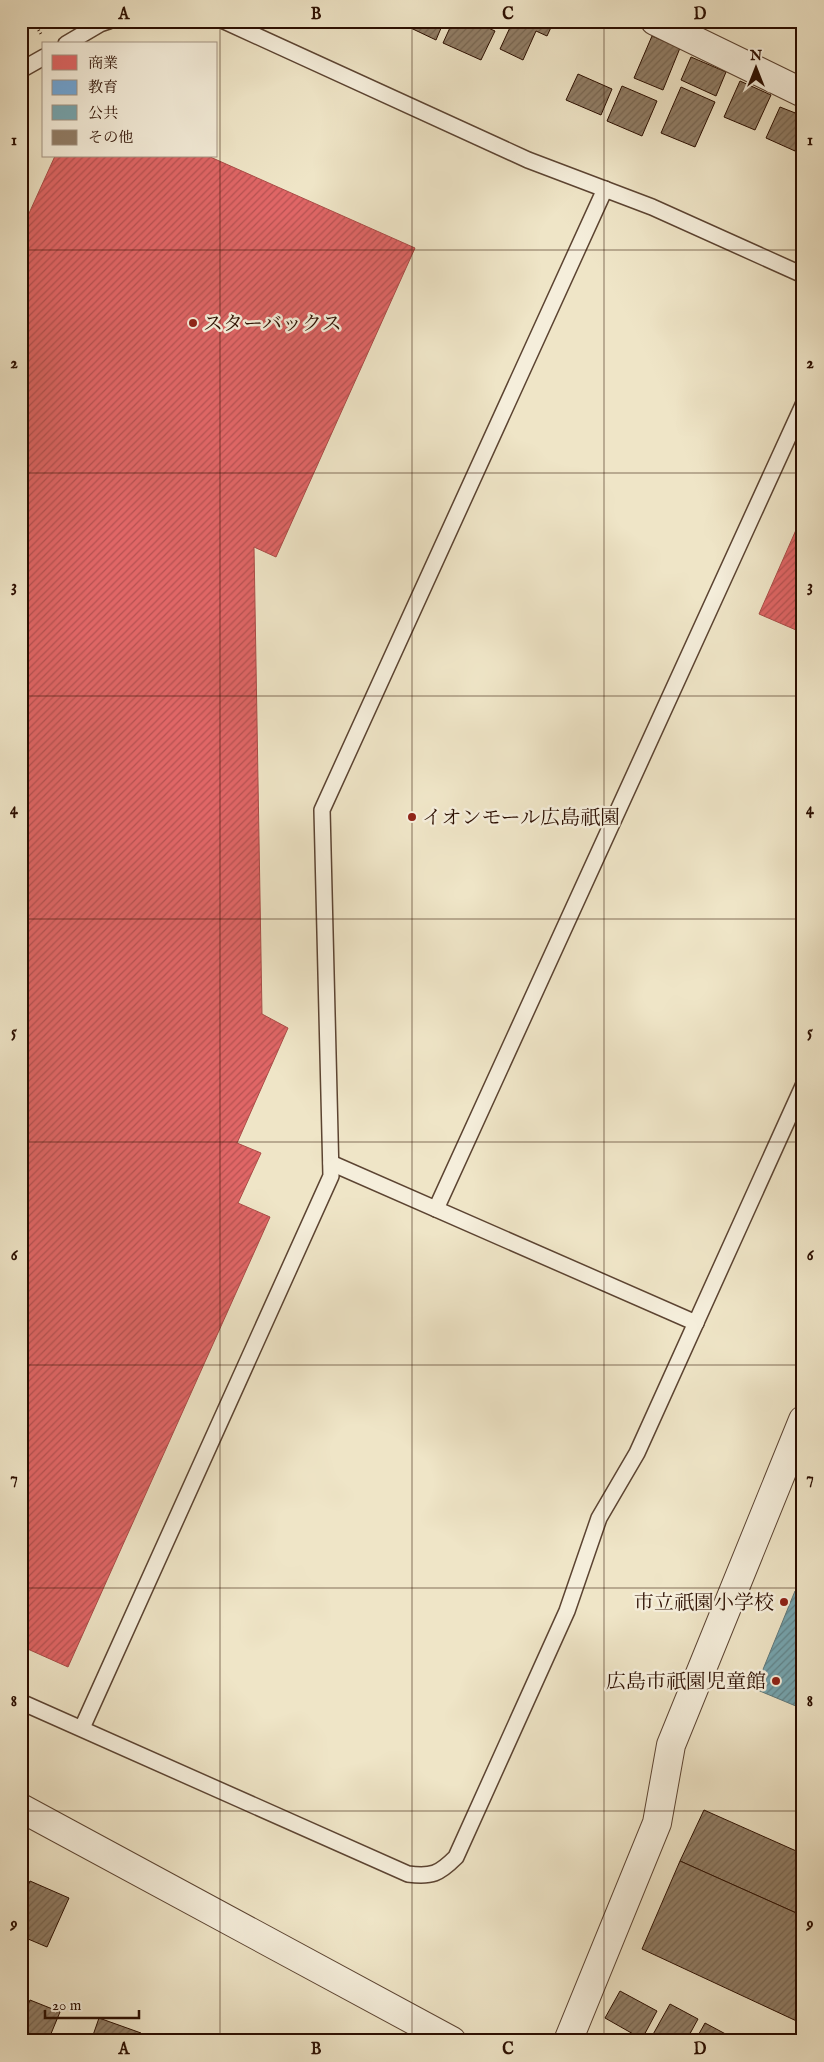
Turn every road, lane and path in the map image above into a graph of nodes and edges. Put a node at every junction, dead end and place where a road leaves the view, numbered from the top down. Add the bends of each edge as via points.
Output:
1 (109, 21) edge
2 (224, 21) edge
3 (656, 21) edge
4 (69, 42) edge
5 (42, 58) edge
6 (21, 70) edge
7 (803, 93) edge
8 (605, 189) junction
9 (803, 275) edge
10 (803, 405) edge
11 (803, 1086) edge
12 (331, 1163) junction
13 (436, 1209) junction
14 (696, 1323) junction
15 (803, 1420) edge
16 (21, 1702) edge
17 (82, 1728) junction
18 (21, 1808) edge
19 (452, 2041) edge
20 (568, 2041) edge

1 - 4 lane
2 - 8 lane via 528,160
3 - 7 street
5 - 6 lane
8 - 9 lane
8 - 12 lane via 322,810
10 - 13 lane
11 - 14 lane
12 - 13 lane
12 - 17 lane via 332,1176
13 - 14 lane
14 - 17 lane via 637,1454 599,1518 567,1611 456,1857 443,1869 427,1877 408,1874
15 - 20 street via 671,1745 657,1823
16 - 17 lane
18 - 19 street

